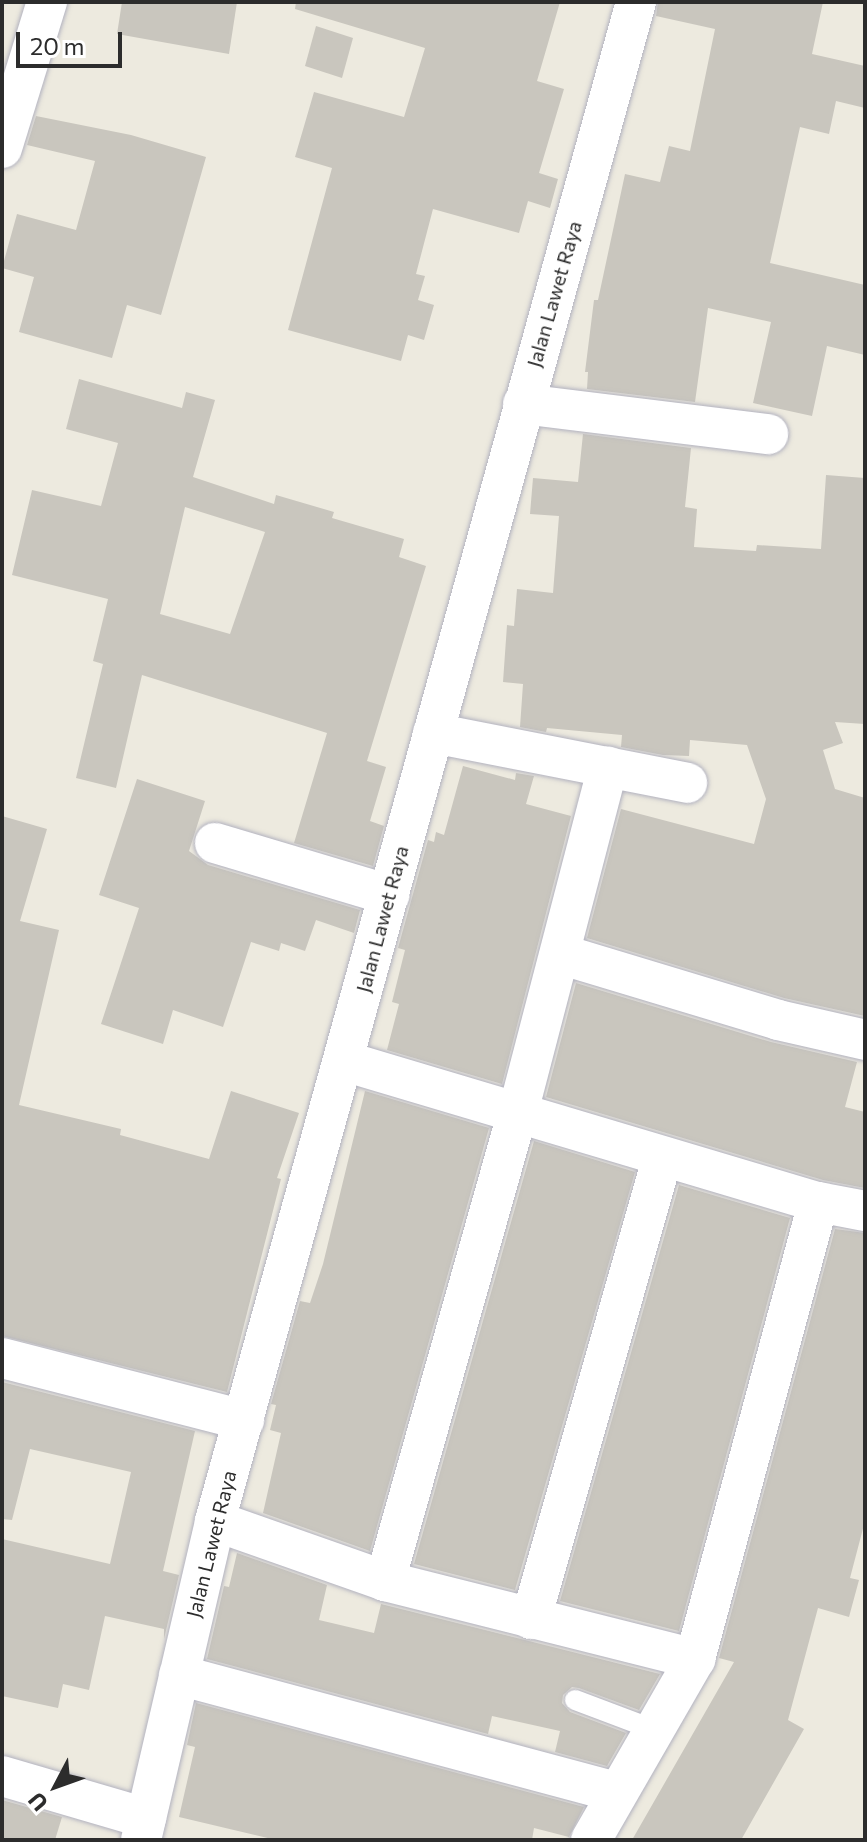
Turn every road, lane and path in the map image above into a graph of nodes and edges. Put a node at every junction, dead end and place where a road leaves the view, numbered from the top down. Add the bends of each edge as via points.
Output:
1 (47, 2) edge
2 (636, 2) edge
3 (2, 148) edge
4 (523, 404) junction
5 (768, 434) dead end
6 (433, 733) junction
7 (608, 767) junction
8 (687, 783) dead end
9 (215, 843) dead end
10 (389, 895) junction
11 (560, 954) junction
12 (865, 1040) edge
13 (344, 1061) junction
14 (518, 1112) junction
15 (663, 1157) junction
16 (818, 1202) junction
17 (865, 1211) edge
18 (2, 1358) edge
19 (244, 1420) junction
20 (215, 1521) junction
21 (385, 1581) junction
22 (531, 1619) junction
23 (695, 1659) junction
24 (179, 1675) junction
25 (575, 1700) dead end
26 (652, 1729) junction
27 (2, 1776) edge
28 (617, 1792) junction
29 (143, 1834) edge
30 (591, 1840) edge

1 - 3 street
2 - 4 street, Jalan Lawet Raya
4 - 5 street
4 - 6 street, Jalan Lawet Raya
6 - 7 street
6 - 10 street, Jalan Lawet Raya
7 - 8 street
7 - 11 street
9 - 10 street
10 - 13 street, Jalan Lawet Raya
11 - 12 street via 778,1020
11 - 14 street
13 - 14 street
13 - 19 street, Jalan Lawet Raya
14 - 15 street
14 - 21 street
15 - 16 street
15 - 22 street
16 - 17 street
16 - 23 street
18 - 19 street
19 - 20 street, Jalan Lawet Raya
20 - 21 street
20 - 24 street, Jalan Lawet Raya
21 - 22 street
22 - 23 street
23 - 26 street
24 - 28 street
24 - 29 street, Jalan Lawet Raya
25 - 26 lane
26 - 28 street
27 - 29 street
28 - 30 street

